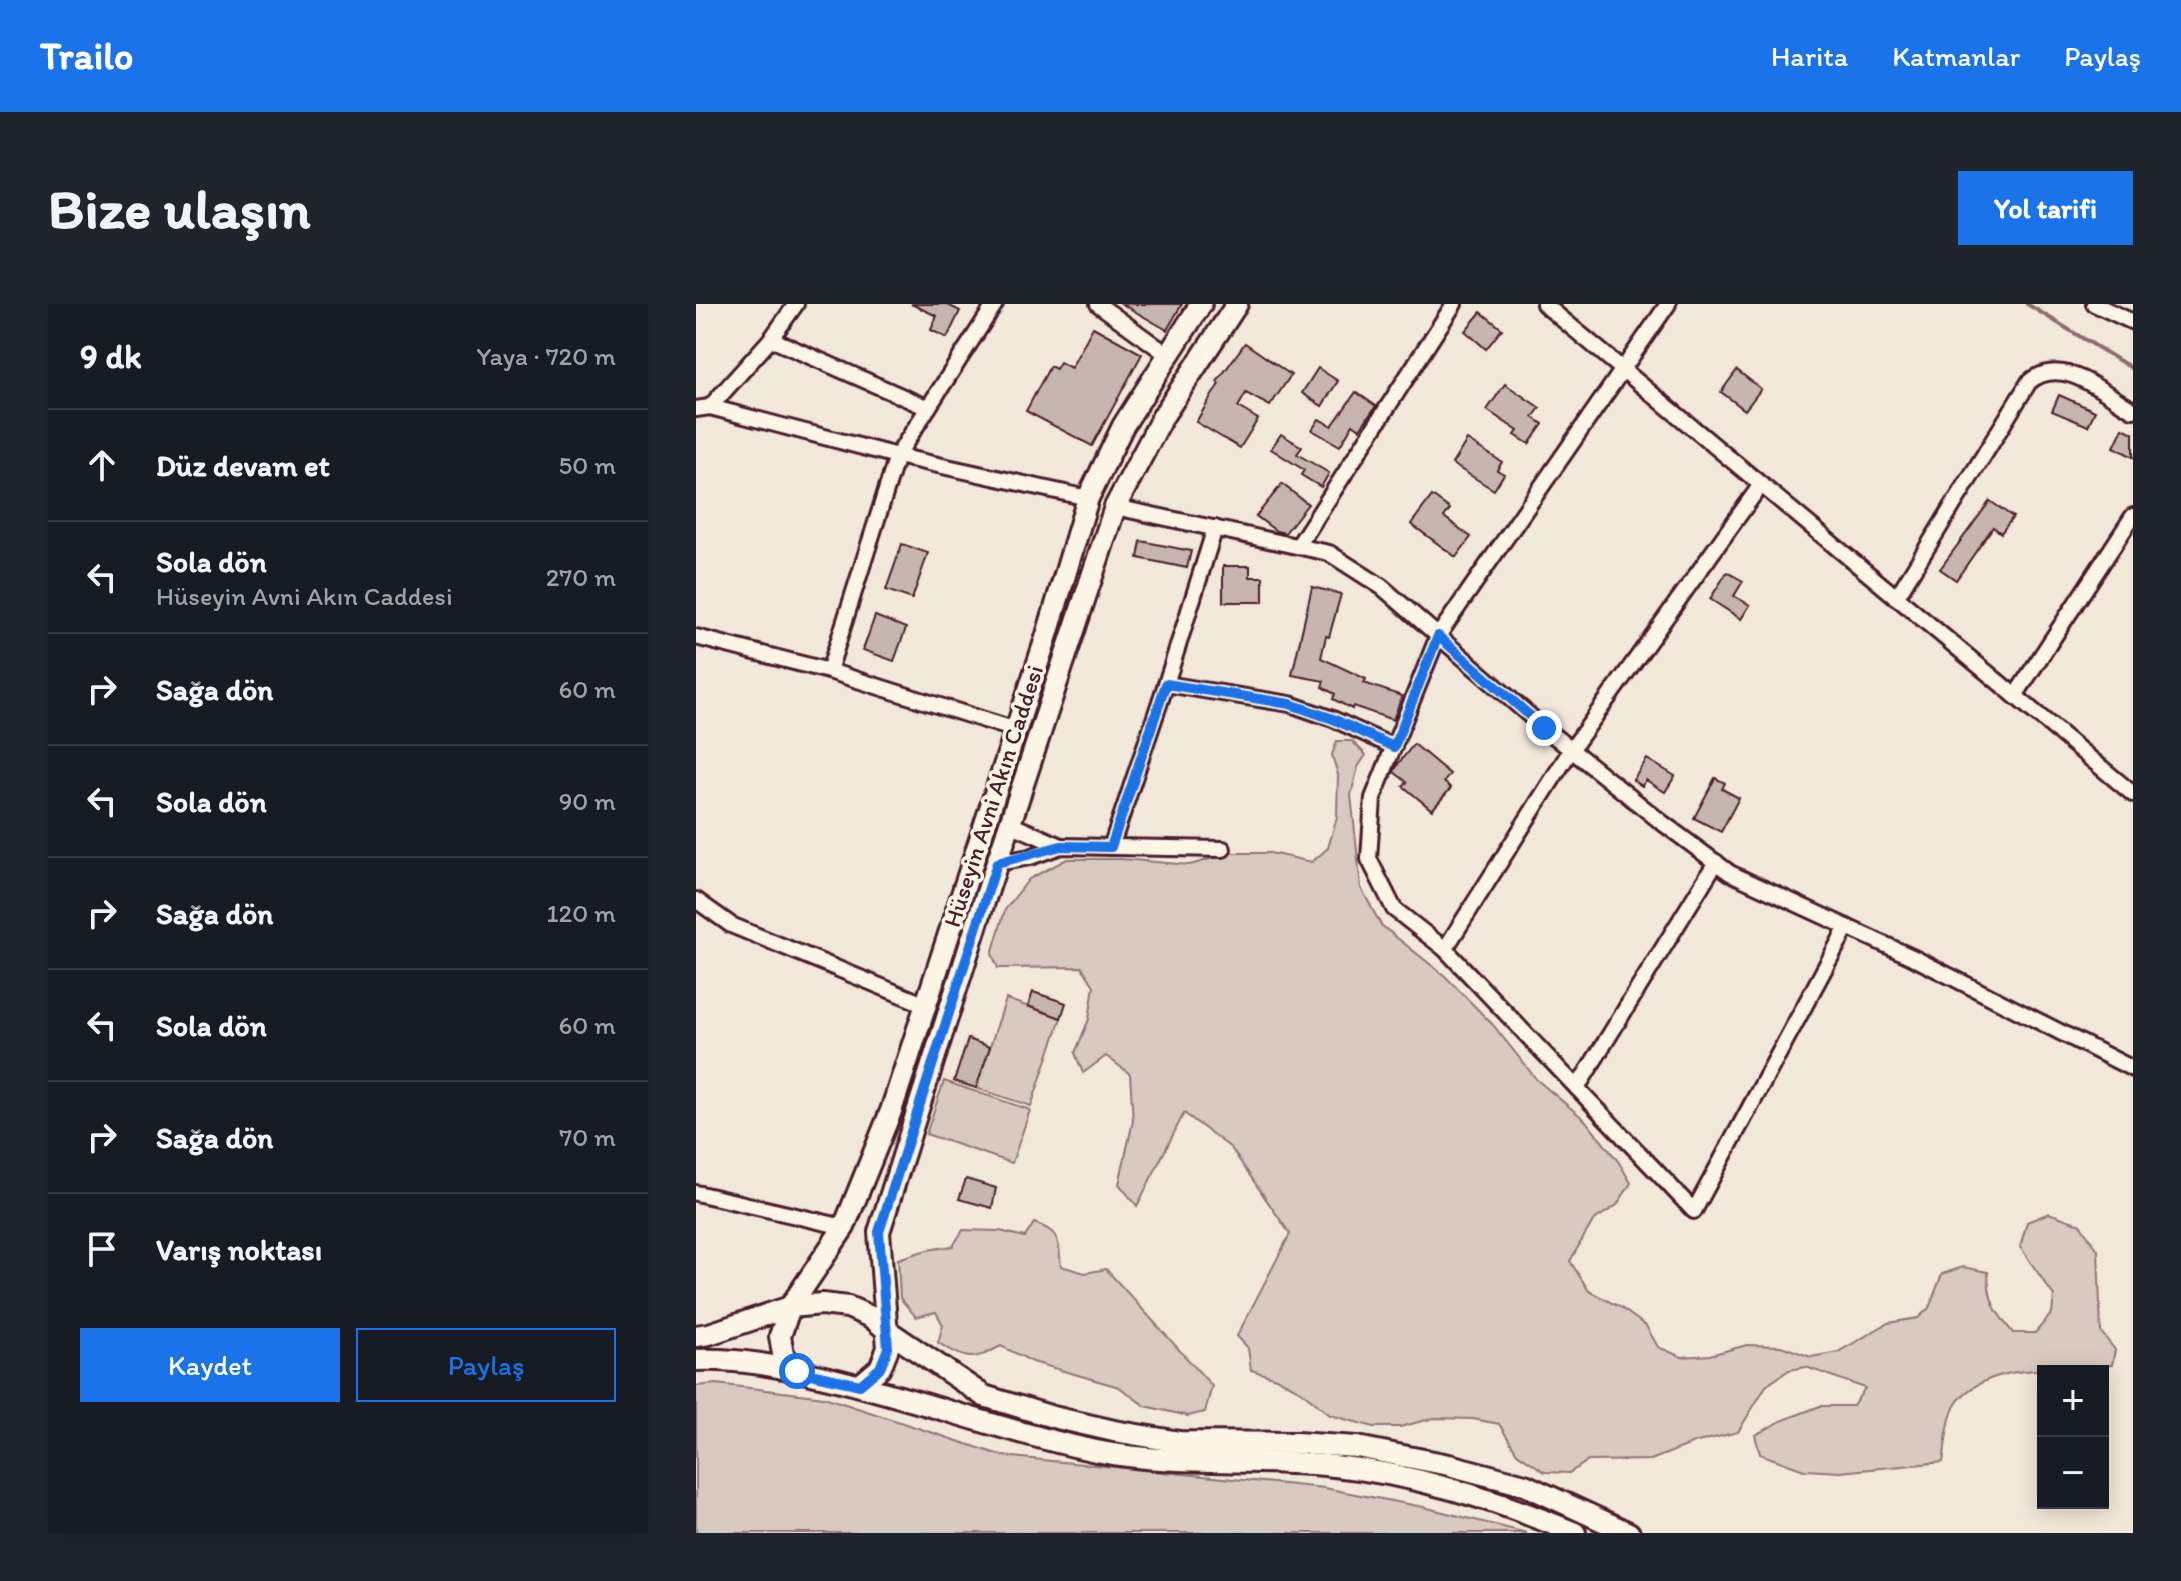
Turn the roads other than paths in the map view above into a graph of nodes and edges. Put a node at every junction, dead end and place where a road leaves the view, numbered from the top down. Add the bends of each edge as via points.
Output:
1 (796, 304) edge
2 (995, 304) edge
3 (1098, 304) edge
4 (1201, 304) edge
5 (1237, 304) edge
6 (1454, 304) edge
7 (1544, 304) edge
8 (1668, 304) edge
9 (2094, 304) edge
10 (2133, 322) edge
11 (771, 339) junction
12 (1168, 355) junction
13 (1623, 371) junction
14 (703, 408) edge
15 (928, 408) junction
16 (2133, 410) edge
17 (897, 456) junction
18 (1760, 486) junction
19 (1088, 498) junction
20 (1115, 507) junction
21 (2133, 516) edge
22 (1215, 528) junction
23 (1298, 546) junction
24 (1896, 598) junction
25 (1438, 636) junction
26 (696, 637) edge
27 (829, 671) junction
28 (1166, 684) junction
29 (2015, 696) junction
30 (1016, 730) junction
31 (1394, 747) junction
32 (1571, 750) junction
33 (2133, 794) edge
34 (1010, 824) junction
35 (1061, 846) junction
36 (1111, 847) junction
37 (1223, 849) dead end
38 (1716, 862) junction
39 (997, 863) junction
40 (696, 900) edge
41 (1847, 927) junction
42 (1445, 949) junction
43 (926, 1005) junction
44 (2133, 1069) edge
45 (1577, 1088) junction
46 (696, 1193) edge
47 (844, 1227) junction
48 (790, 1307) junction
49 (888, 1331) junction
50 (696, 1336) edge
51 (696, 1360) edge
52 (797, 1371) junction
53 (860, 1385) junction
54 (1575, 1533) edge
55 (1629, 1533) edge

1 - 11 street
2 - 15 street
3 - 12 street
4 - 12 main road, Hüseyin Avni Akın Caddesi
5 - 20 main road, Hüseyin Avni Akın Caddesi via 1163,416
6 - 23 street
7 - 13 street
8 - 13 street
9 - 10 street
11 - 14 street
11 - 15 street
12 - 19 main road, Hüseyin Avni Akın Caddesi via 1123,426
13 - 18 street
13 - 25 street
14 - 17 street
15 - 17 street
16 - 24 street via 2069,373 2034,378
17 - 19 street
17 - 27 street
18 - 24 street
18 - 32 street
19 - 30 main road, Hüseyin Avni Akın Caddesi
20 - 22 street
20 - 34 main road, Hüseyin Avni Akın Caddesi
21 - 29 street
22 - 23 street
22 - 28 street
23 - 25 street via 1329,553 1382,587
24 - 29 street
25 - 31 street
25 - 32 street
26 - 27 street
27 - 30 street
28 - 31 street via 1290,704
28 - 36 street
29 - 33 street
30 - 43 main road, Hüseyin Avni Akın Caddesi
31 - 42 street via 1373,798 1369,859 1394,909
32 - 38 street
32 - 42 street
34 - 35 street
34 - 39 main road, Hüseyin Avni Akın Caddesi
35 - 36 street
35 - 39 street
36 - 37 street
38 - 41 street
38 - 45 street
39 - 49 main road, Hüseyin Avni Akın Caddesi via 879,1232
40 - 43 street via 731,925
41 - 44 street
41 - 45 street via 1694,1211
42 - 45 street
43 - 47 main road, Hüseyin Avni Akın Caddesi
46 - 47 street
47 - 48 main road, Hüseyin Avni Akın Caddesi
48 - 49 main road via 848,1307
48 - 50 main road
48 - 52 main road via 780,1336 783,1354
49 - 53 main road via 880,1368
49 - 55 main road via 984,1396 1053,1417 1180,1442 1357,1447 1449,1465 1525,1485
51 - 52 main road
52 - 53 main road
53 - 54 main road via 1098,1451 1325,1465 1395,1475 1485,1499

